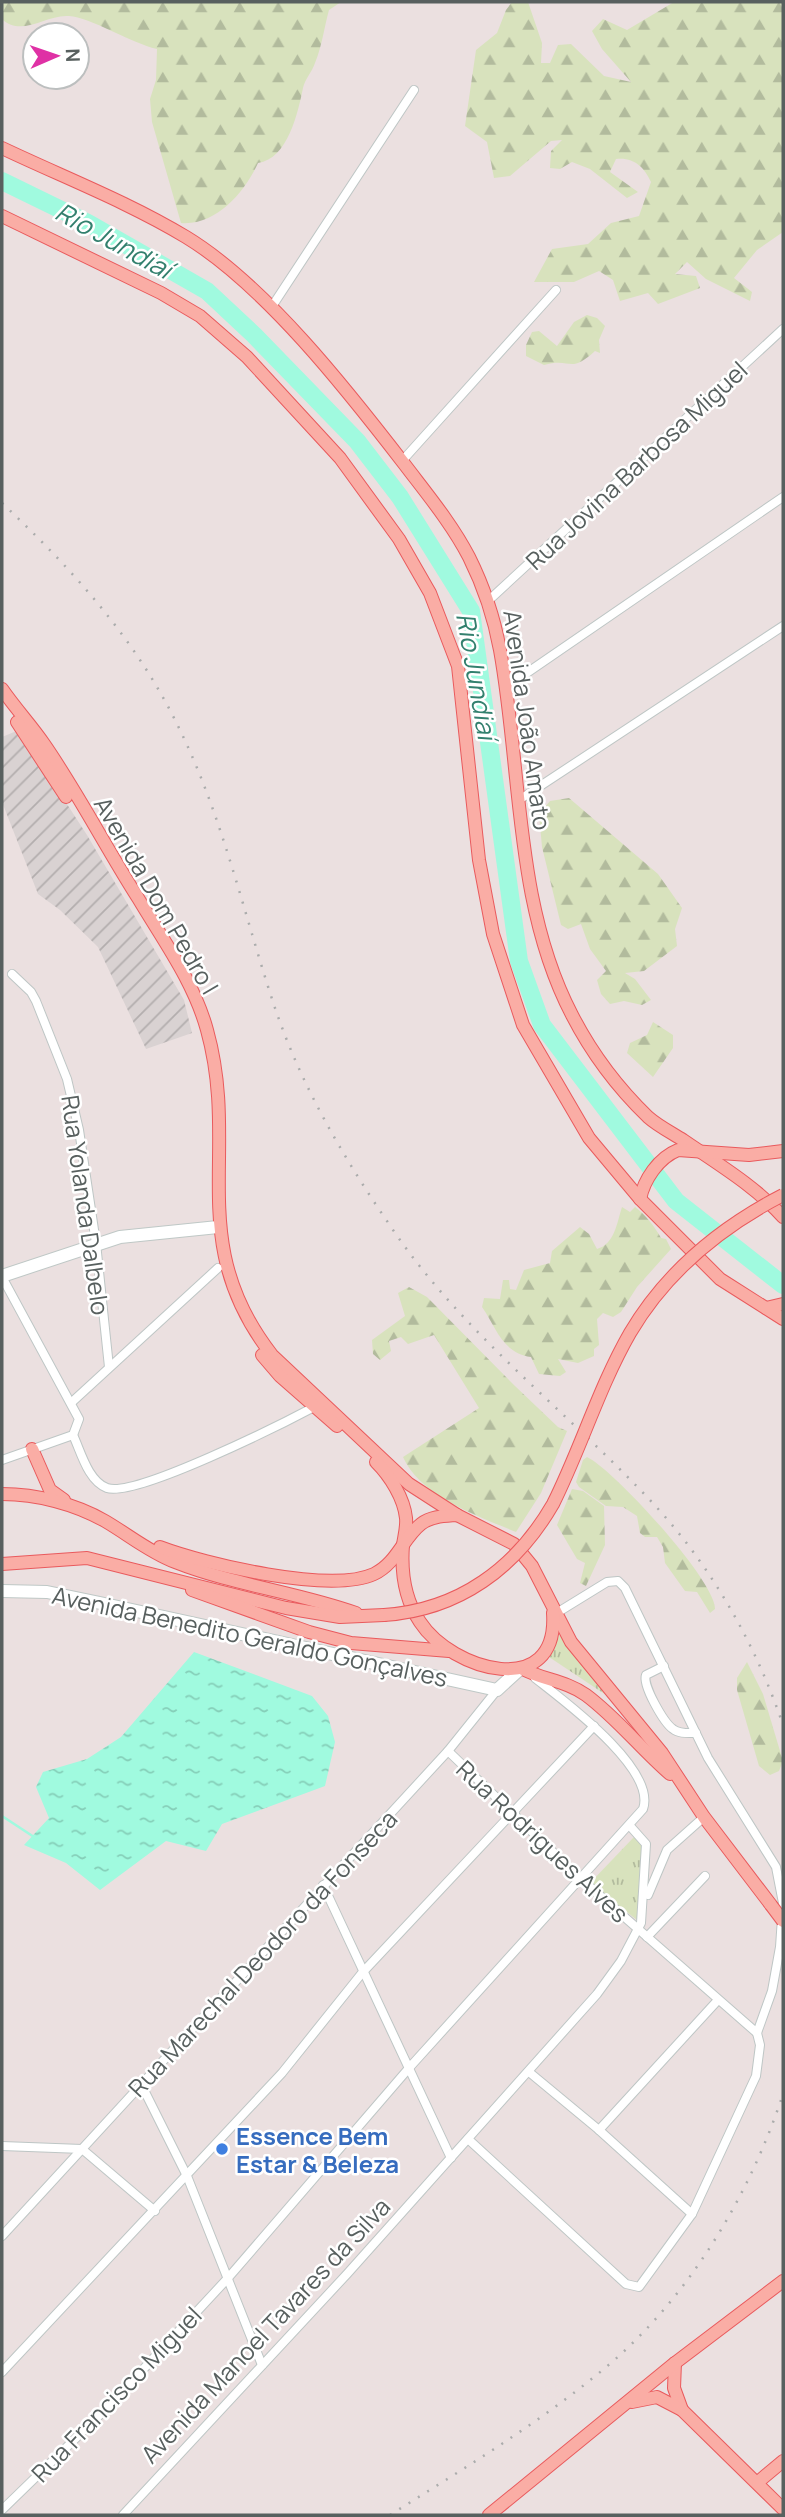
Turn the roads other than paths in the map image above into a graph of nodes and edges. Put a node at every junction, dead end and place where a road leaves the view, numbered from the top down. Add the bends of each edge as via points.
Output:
1 (414, 90) dead end
2 (2, 148) edge
3 (2, 216) edge
4 (556, 290) dead end
5 (271, 308) junction
6 (783, 329) edge
7 (402, 461) junction
8 (783, 497) edge
9 (488, 601) junction
10 (783, 626) edge
11 (505, 688) junction
12 (2, 689) edge
13 (2, 702) edge
14 (519, 800) junction
15 (12, 974) dead end
16 (698, 1151) junction
17 (783, 1152) edge
18 (783, 1195) edge
19 (640, 1199) junction
20 (783, 1217) edge
21 (215, 1227) junction
22 (96, 1243) junction
23 (218, 1268) junction
24 (2, 1276) edge
25 (783, 1304) edge
26 (766, 1308) junction
27 (783, 1319) edge
28 (108, 1367) junction
29 (72, 1402) junction
30 (318, 1404) junction
31 (351, 1433) junction
32 (73, 1435) junction
33 (32, 1449) junction
34 (2, 1460) edge
35 (2, 1494) edge
36 (73, 1507) junction
37 (457, 1515) junction
38 (118, 1529) junction
39 (403, 1549) junction
40 (2, 1564) edge
41 (166, 1578) junction
42 (2, 1591) edge
43 (554, 1612) junction
44 (362, 1614) junction
45 (449, 1651) junction
46 (664, 1666) junction
47 (526, 1671) junction
48 (497, 1690) junction
49 (594, 1726) junction
50 (696, 1733) junction
51 (448, 1751) junction
52 (678, 1781) junction
53 (513, 1816) junction
54 (704, 1816) junction
55 (630, 1826) junction
56 (705, 1876) dead end
57 (581, 1879) junction
58 (323, 1885) junction
59 (644, 1903) junction
60 (783, 1921) edge
61 (643, 1934) junction
62 (362, 1973) junction
63 (718, 2000) junction
64 (757, 2034) junction
65 (409, 2068) junction
66 (529, 2072) junction
67 (141, 2084) junction
68 (599, 2130) junction
69 (468, 2139) junction
70 (2, 2146) edge
71 (82, 2149) junction
72 (451, 2158) junction
73 (187, 2176) junction
74 (155, 2211) junction
75 (692, 2214) junction
76 (2, 2236) edge
77 (228, 2278) junction
78 (783, 2281) edge
79 (675, 2363) junction
80 (262, 2365) junction
81 (2, 2372) edge
82 (628, 2403) junction
83 (682, 2410) junction
84 (783, 2462) edge
85 (761, 2485) junction
86 (783, 2509) edge
87 (2, 2510) edge
88 (122, 2515) edge
89 (489, 2515) edge

1 - 5 street
2 - 5 main road, Avenida João Amato via 187,237
3 - 19 main road via 200,316 247,357 340,458 399,539 430,593 458,666 479,860 493,934 523,1025 589,1138
4 - 7 street
5 - 7 main road, Avenida João Amato
6 - 9 street, Rua Jovina Barbosa Miguel
7 - 9 main road, Avenida João Amato via 467,554
8 - 11 street
9 - 11 main road, Avenida João Amato
10 - 14 street
11 - 14 main road, Avenida João Amato
12 - 21 main road, Avenida Dom Pedro I via 44,744 177,961 202,1016 219,1102
13 - 21 main road, Avenida Dom Pedro I via 139,910 188,998 204,1044 212,1104
14 - 16 main road, Avenida João Amato via 541,935 572,1014 604,1066 649,1118
15 - 22 street, Rua Yolanda Dalbelo via 36,1001 67,1079
16 - 17 main road
16 - 19 main road via 668,1154 646,1179
16 - 20 main road, Avenida João Amato
18 - 44 main road, bridge via 725,1229 657,1294 620,1352 553,1504 511,1561 454,1599 408,1613
19 - 26 main road via 720,1279
21 - 22 street
21 - 23 main road, Avenida Dom Pedro I
21 - 30 main road, Avenida Dom Pedro I via 229,1278 256,1335
22 - 24 street
22 - 28 street, Rua Yolanda Dalbelo
23 - 28 street
23 - 30 main road, Avenida Dom Pedro I via 228,1297 256,1346 281,1376
24 - 29 street
25 - 26 main road
26 - 27 main road
28 - 29 street
29 - 32 street via 79,1419
30 - 31 main road, Avenida Dom Pedro I
30 - 32 street via 181,1469 121,1489 109,1489 90,1473
31 - 37 main road via 410,1484
31 - 39 main road via 400,1496 406,1519
32 - 33 street
33 - 34 street
33 - 36 main road via 50,1490
35 - 36 main road
36 - 38 main road
37 - 39 main road via 422,1522
37 - 43 main road via 514,1544 532,1566
38 - 39 main road via 222,1567 306,1578 349,1580 373,1574
38 - 44 main road via 146,1549 176,1562
39 - 45 main road via 407,1595 420,1622
40 - 41 main road via 87,1558
41 - 44 main road via 286,1608 340,1616
41 - 45 main road via 260,1615 351,1643
42 - 48 street, Avenida Benedito Geraldo Gonçalves via 47,1592
43 - 46 street via 607,1582 618,1581
43 - 47 main road via 550,1647
43 - 52 main road via 571,1642 662,1753
45 - 47 main road via 492,1671
46 - 50 street
46 - 50 street via 646,1675 646,1688 670,1727
47 - 48 street, Rua Marechal Deodoro da Fonseca
47 - 49 street
47 - 52 main road via 560,1680 584,1694
48 - 51 street, Rua Marechal Deodoro da Fonseca
49 - 53 street
49 - 55 street via 645,1792 643,1809
50 - 64 street via 726,1789 765,1845 782,1885 780,1947 772,1991
51 - 53 street, Rua Rodrigues Alves
51 - 58 street, Rua Marechal Deodoro da Fonseca
52 - 54 main road
53 - 57 street, Rua Rodrigues Alves
53 - 62 street
54 - 59 street via 667,1850
54 - 60 main road, bridge
55 - 57 street
55 - 59 street, Avenida Manoel Tavares da Silva via 646,1844
56 - 61 street
57 - 61 street, Rua Rodrigues Alves
57 - 65 street
58 - 62 street
58 - 67 street, Rua Marechal Deodoro da Fonseca
59 - 61 street, Avenida Manoel Tavares da Silva
61 - 63 street, Rua Rodrigues Alves
61 - 66 street, Avenida Manoel Tavares da Silva
62 - 65 street
62 - 73 street via 282,2073
63 - 64 street, Rua Rodrigues Alves
63 - 68 street
64 - 75 street via 756,2076
65 - 72 street
65 - 77 street
66 - 68 street
66 - 69 street, Avenida Manoel Tavares da Silva
67 - 71 street, Rua Marechal Deodoro da Fonseca
67 - 73 street
68 - 75 street
69 - 72 street, Avenida Manoel Tavares da Silva
69 - 75 street via 634,2288 643,2284
70 - 71 street
71 - 74 street
71 - 76 street, Rua Marechal Deodoro da Fonseca
72 - 80 street, Avenida Manoel Tavares da Silva
73 - 74 street
73 - 77 street
74 - 81 street
77 - 80 street
77 - 87 street, Rua Francisco Miguel via 110,2405
78 - 79 main road
79 - 82 main road
79 - 83 main road via 674,2388
80 - 88 street, Avenida Manoel Tavares da Silva
82 - 83 main road via 657,2397
82 - 89 main road
83 - 85 main road
84 - 85 main road
85 - 86 main road

